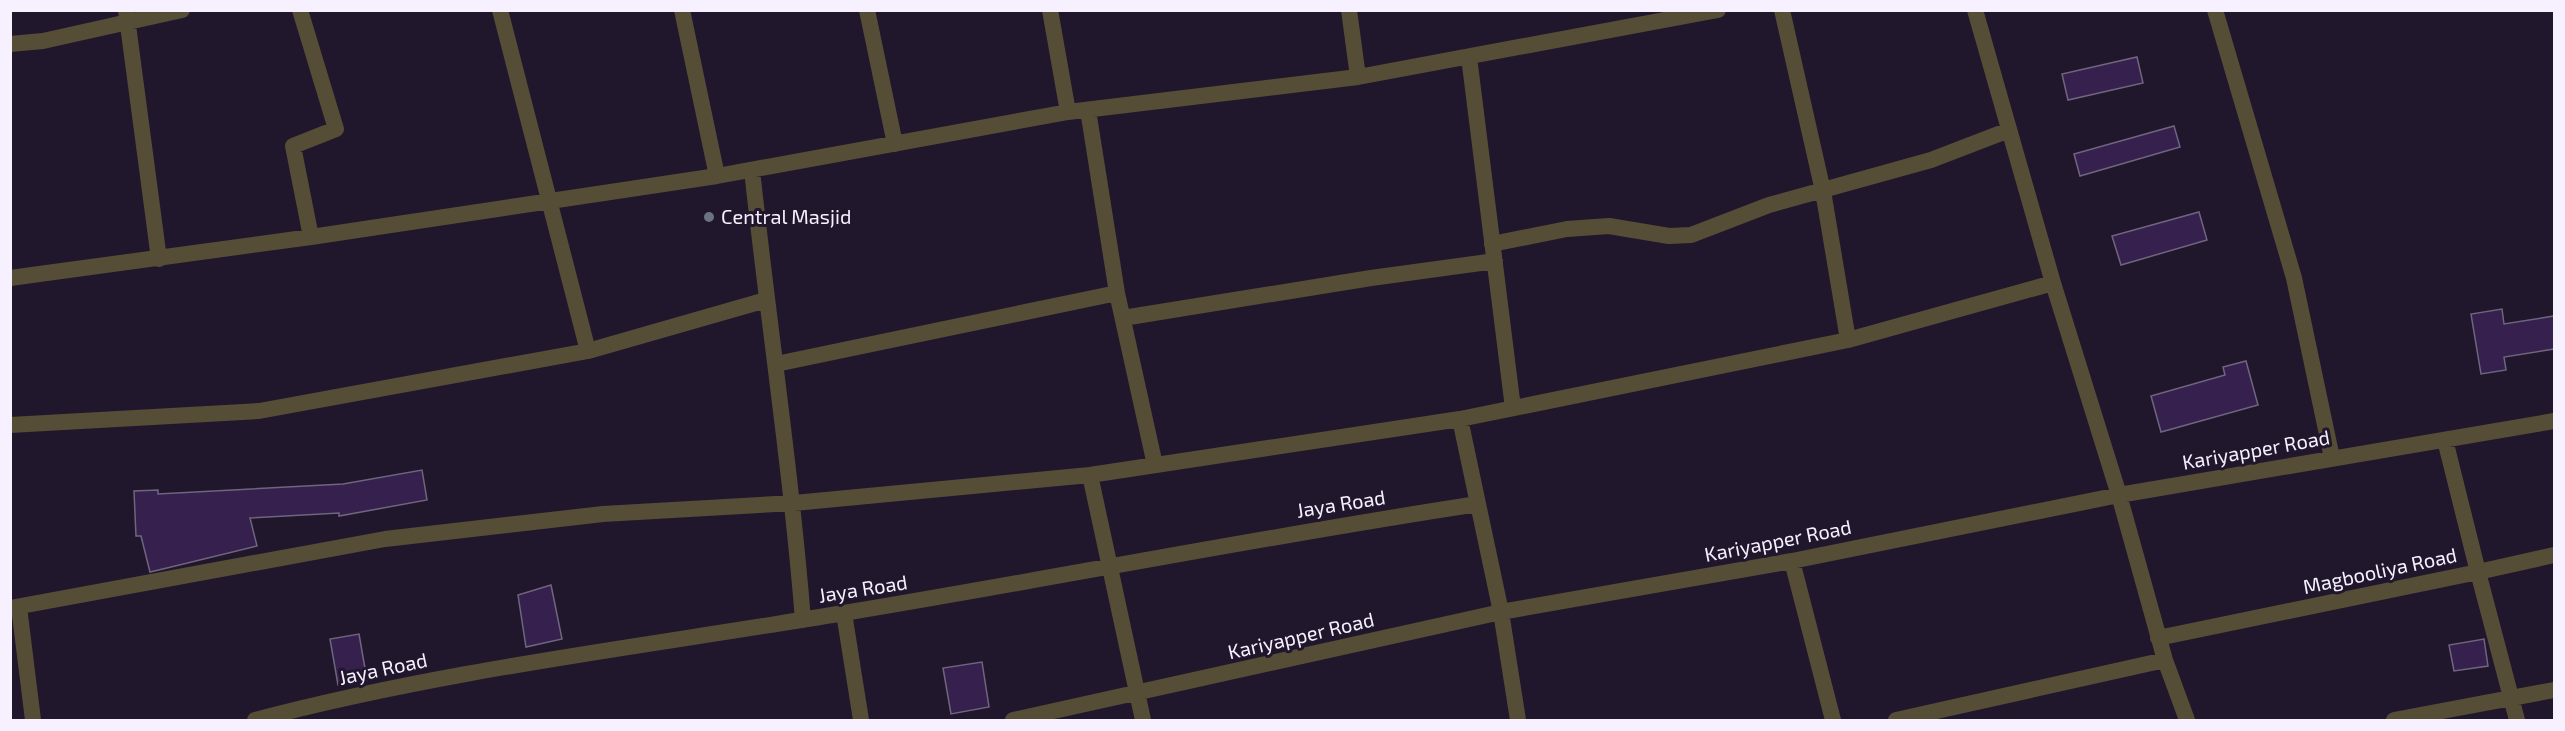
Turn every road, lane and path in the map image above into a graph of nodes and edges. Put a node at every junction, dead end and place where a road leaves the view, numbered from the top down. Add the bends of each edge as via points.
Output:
1 (182, 10) edge
2 (300, 10) edge
3 (500, 10) edge
4 (682, 10) edge
5 (867, 10) edge
6 (1050, 10) edge
7 (1349, 10) edge
8 (1718, 10) edge
9 (1782, 10) edge
10 (1975, 10) edge
11 (2215, 10) edge
12 (127, 17) edge
13 (10, 44) edge
14 (1469, 57) junction
15 (1358, 77) junction
16 (1088, 110) junction
17 (1068, 112) junction
18 (2009, 130) junction
19 (895, 144) junction
20 (752, 170) junction
21 (717, 176) junction
22 (1823, 191) junction
23 (550, 202) junction
24 (311, 237) junction
25 (1494, 253) junction
26 (159, 259) junction
27 (10, 278) edge
28 (2053, 283) junction
29 (1117, 292) junction
30 (766, 300) junction
31 (1123, 318) junction
32 (1848, 340) junction
33 (588, 351) junction
34 (776, 364) junction
35 (1513, 408) junction
36 (1460, 419) junction
37 (2554, 421) edge
38 (10, 425) edge
39 (2445, 441) junction
40 (2331, 458) junction
41 (1155, 465) junction
42 (1090, 475) junction
43 (2120, 495) junction
44 (794, 502) junction
45 (1478, 504) junction
46 (2554, 555) edge
47 (1792, 561) junction
48 (1110, 569) junction
49 (2478, 572) junction
50 (15, 608) edge
51 (1501, 612) junction
52 (844, 613) junction
53 (803, 620) junction
54 (2158, 638) junction
55 (2165, 660) junction
56 (2554, 690) edge
57 (1137, 695) junction
58 (2511, 700) junction
59 (33, 720) edge
60 (255, 720) edge
61 (861, 720) edge
62 (1013, 720) edge
63 (1143, 720) edge
64 (1518, 720) edge
65 (1833, 720) edge
66 (1896, 720) edge
67 (2187, 720) edge
68 (2394, 720) edge
69 (2517, 720) edge

1 - 12 street
2 - 24 street via 336,129 292,146
3 - 23 street
4 - 21 street
5 - 19 street
6 - 17 street
7 - 15 street
8 - 14 street
9 - 22 street
10 - 18 street
11 - 40 street via 2294,278
12 - 13 street via 43,41
12 - 26 street
14 - 15 street
14 - 25 street
15 - 16 street
16 - 17 street
16 - 29 street
17 - 19 street
18 - 22 street via 1931,160
18 - 28 street
19 - 20 street
20 - 21 street
20 - 30 street
21 - 23 street
22 - 25 street via 1769,205 1691,235 1669,236 1609,226 1567,229
22 - 32 street
23 - 24 street
23 - 33 street
24 - 26 street
25 - 31 street
25 - 35 street
26 - 27 street
28 - 32 street
28 - 43 street
29 - 31 street
29 - 34 street
30 - 33 street
30 - 34 street
31 - 41 street
32 - 35 street
33 - 38 street via 259,411
34 - 44 street
35 - 36 street
36 - 41 street
36 - 45 street
37 - 39 street, Kariyapper Road
39 - 40 street, Kariyapper Road
39 - 49 street, Magbooliya Road
40 - 43 street, Kariyapper Road
41 - 42 street
42 - 44 street
42 - 48 street
43 - 47 street, Kariyapper Road
43 - 54 street
44 - 50 street via 603,514 385,539
44 - 53 street
45 - 48 street, Jaya Road via 1317,528
45 - 51 street
46 - 49 street
47 - 51 street, Kariyapper Road
47 - 65 street
48 - 52 street, Jaya Road
48 - 57 street
49 - 54 street, Magbooliya Road
49 - 58 street
50 - 59 street
51 - 57 street, Kariyapper Road
51 - 64 street
52 - 53 street, Jaya Road
52 - 61 street
53 - 60 street, Jaya Road via 478,671
54 - 55 street
55 - 66 street
55 - 67 street
56 - 58 street
57 - 62 street, Kariyapper Road
57 - 63 street
58 - 68 street
58 - 69 street

